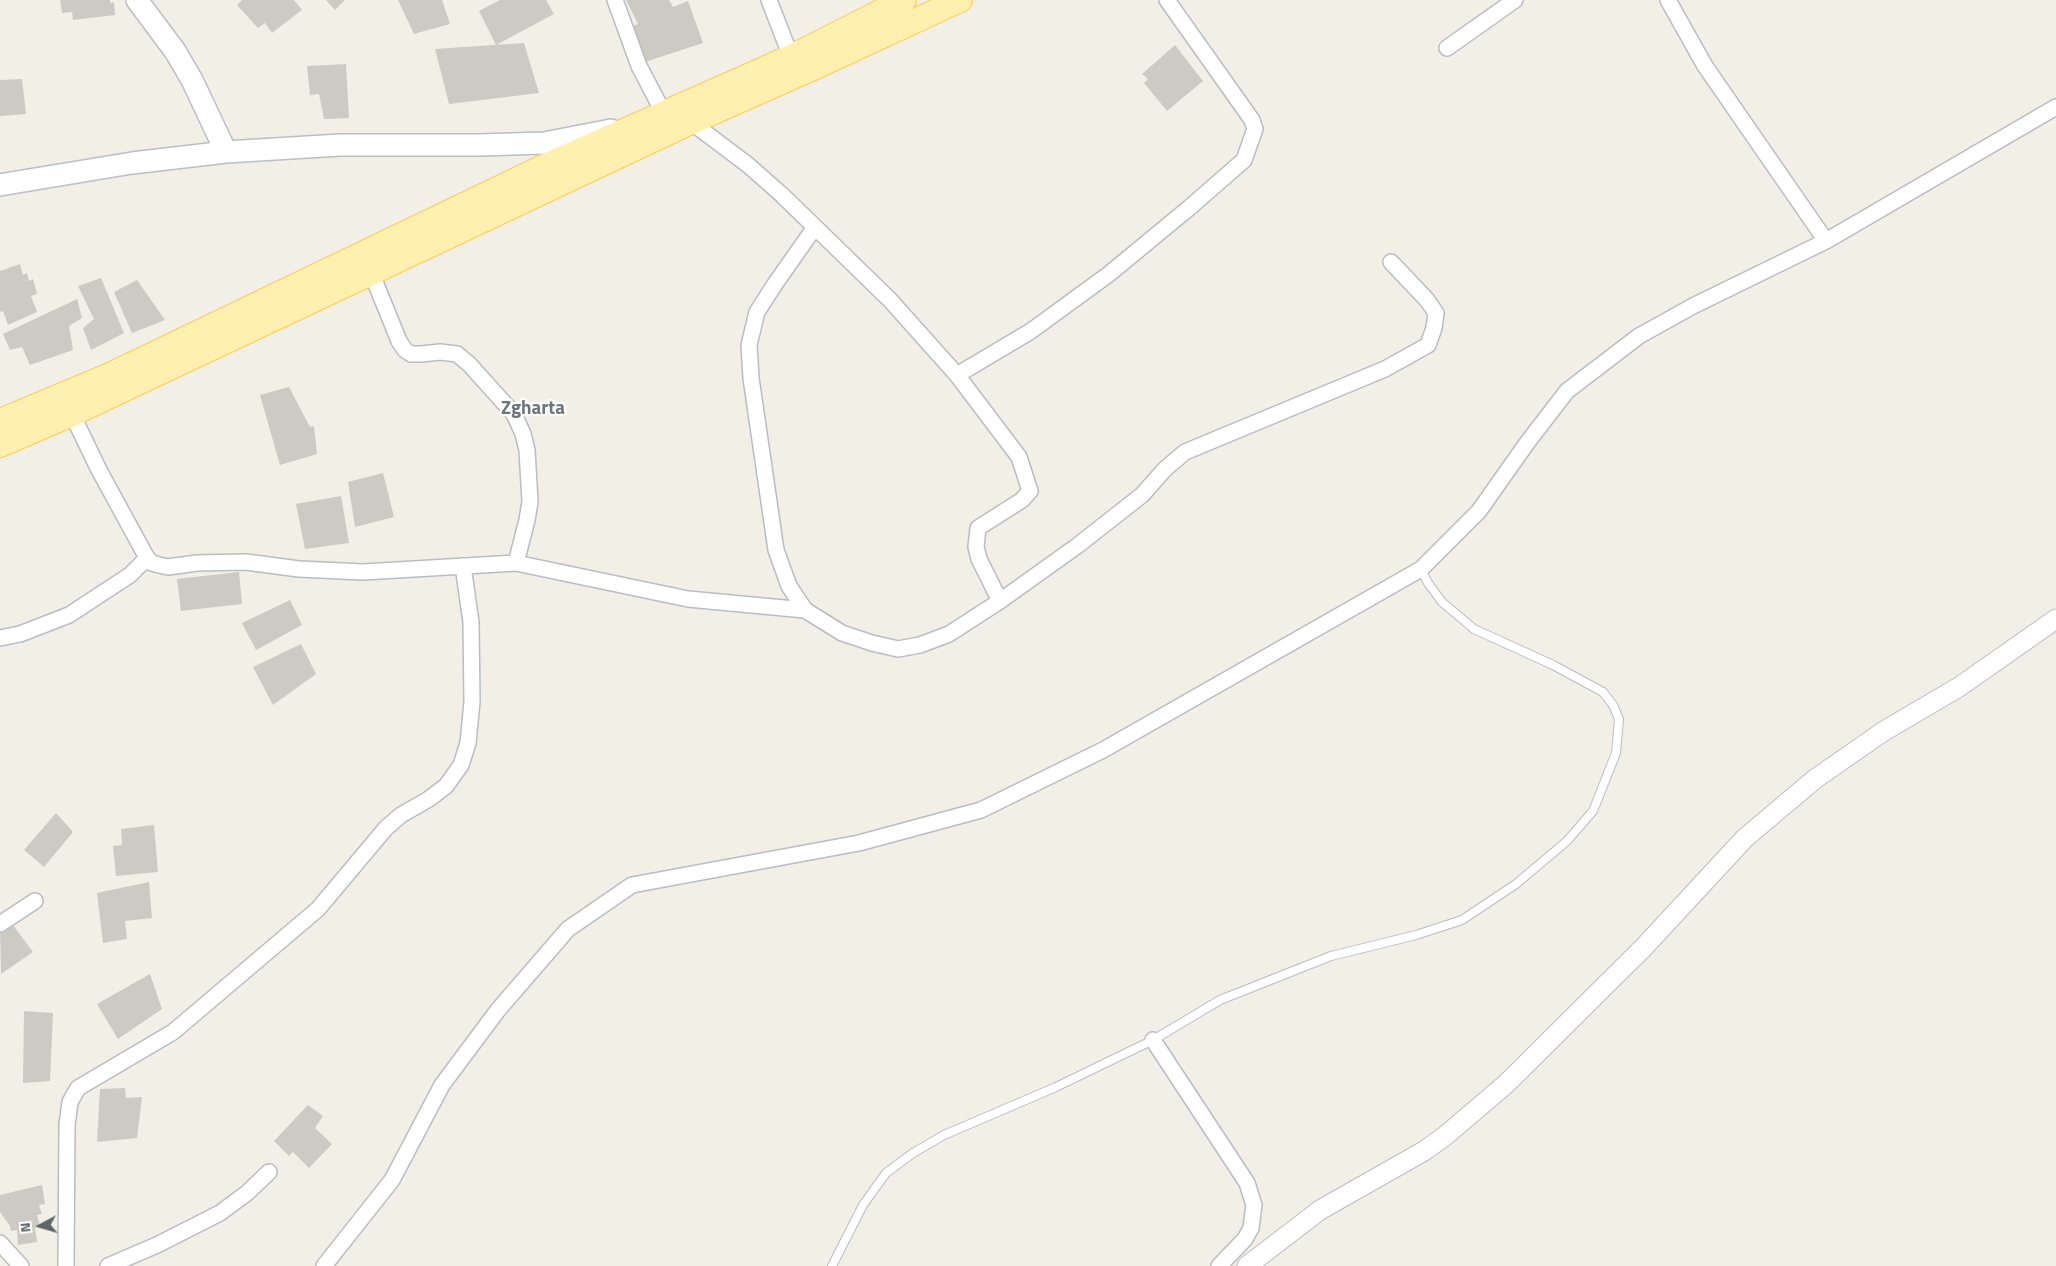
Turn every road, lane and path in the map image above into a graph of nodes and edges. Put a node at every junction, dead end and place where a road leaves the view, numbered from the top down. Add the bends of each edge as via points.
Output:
1 (137, 0) edge
2 (615, 0) edge
3 (769, 0) edge
4 (904, 0) edge
5 (960, 0) edge
6 (1167, 0) edge
7 (1514, 0) edge
8 (1668, 0) edge
9 (1447, 48) dead end
10 (792, 57) junction
11 (2056, 107) edge
12 (654, 119) junction
13 (691, 122) junction
14 (226, 152) junction
15 (543, 167) junction
16 (0, 185) edge
17 (552, 188) junction
18 (815, 228) junction
19 (1826, 241) junction
20 (1391, 262) dead end
21 (371, 272) junction
22 (957, 375) junction
23 (72, 414) junction
24 (0, 422) edge
25 (0, 445) edge
26 (146, 558) junction
27 (516, 563) junction
28 (463, 566) junction
29 (1421, 569) junction
30 (1000, 602) junction
31 (805, 610) junction
32 (2056, 619) edge
33 (0, 638) edge
34 (35, 901) dead end
35 (0, 924) edge
36 (1153, 1040) junction
37 (269, 1172) dead end
38 (0, 1243) edge
39 (20, 1266) edge
40 (66, 1266) edge
41 (108, 1266) edge
42 (324, 1266) edge
43 (832, 1266) edge
44 (1219, 1266) edge
45 (1247, 1266) edge

1 - 14 main road via 192,80
2 - 12 street
3 - 10 street
4 - 10 main road
5 - 13 main road
6 - 22 street via 1252,120 1255,129 1244,160 1109,274 1031,331
7 - 9 street
8 - 19 street via 1705,66
10 - 12 main road
11 - 19 street
12 - 14 main road via 544,143 340,145
12 - 15 main road
13 - 17 main road
13 - 18 street via 748,165
14 - 16 main road via 132,163
15 - 17 main road
15 - 24 main road via 112,374
17 - 21 main road
18 - 22 street via 890,300
18 - 31 street via 757,312 749,345 776,550 789,586
19 - 29 street via 1692,306 1639,336 1567,391 1479,511
20 - 30 street via 1436,313 1428,345 1385,369 1185,452 1164,469 1142,495
21 - 23 main road
21 - 27 street via 405,350 411,354 457,354 514,414 526,450 530,502
22 - 30 street via 1020,457 1030,491 1022,500 978,528 976,547 979,559
23 - 25 main road
23 - 26 street
26 - 28 street via 168,567 246,562 298,570 363,572
26 - 33 street via 130,575 69,615 20,634
27 - 28 street
27 - 31 street via 688,599
28 - 40 street via 471,622 472,702 468,743 461,765 446,786 401,814 386,828 318,909 173,1032 78,1088 70,1102 67,1125
29 - 36 lane via 1442,602 1474,629 1603,692 1613,705 1619,719 1616,753 1593,811 1566,842 1516,884 1462,920 1331,956 1289,971 1220,1000
29 - 42 street via 1103,750 981,810 859,843 632,885 568,930 498,1010 442,1085 392,1180
30 - 31 street via 949,634 898,649 842,633
32 - 45 street via 1967,682 1884,731 1815,779 1745,838 1637,954 1506,1084 1424,1151 1320,1210
34 - 35 street
36 - 43 lane via 1056,1087 944,1135 913,1153 886,1173 862,1205
36 - 44 street via 1247,1183 1254,1205 1252,1228
37 - 41 street via 220,1214
38 - 39 street

